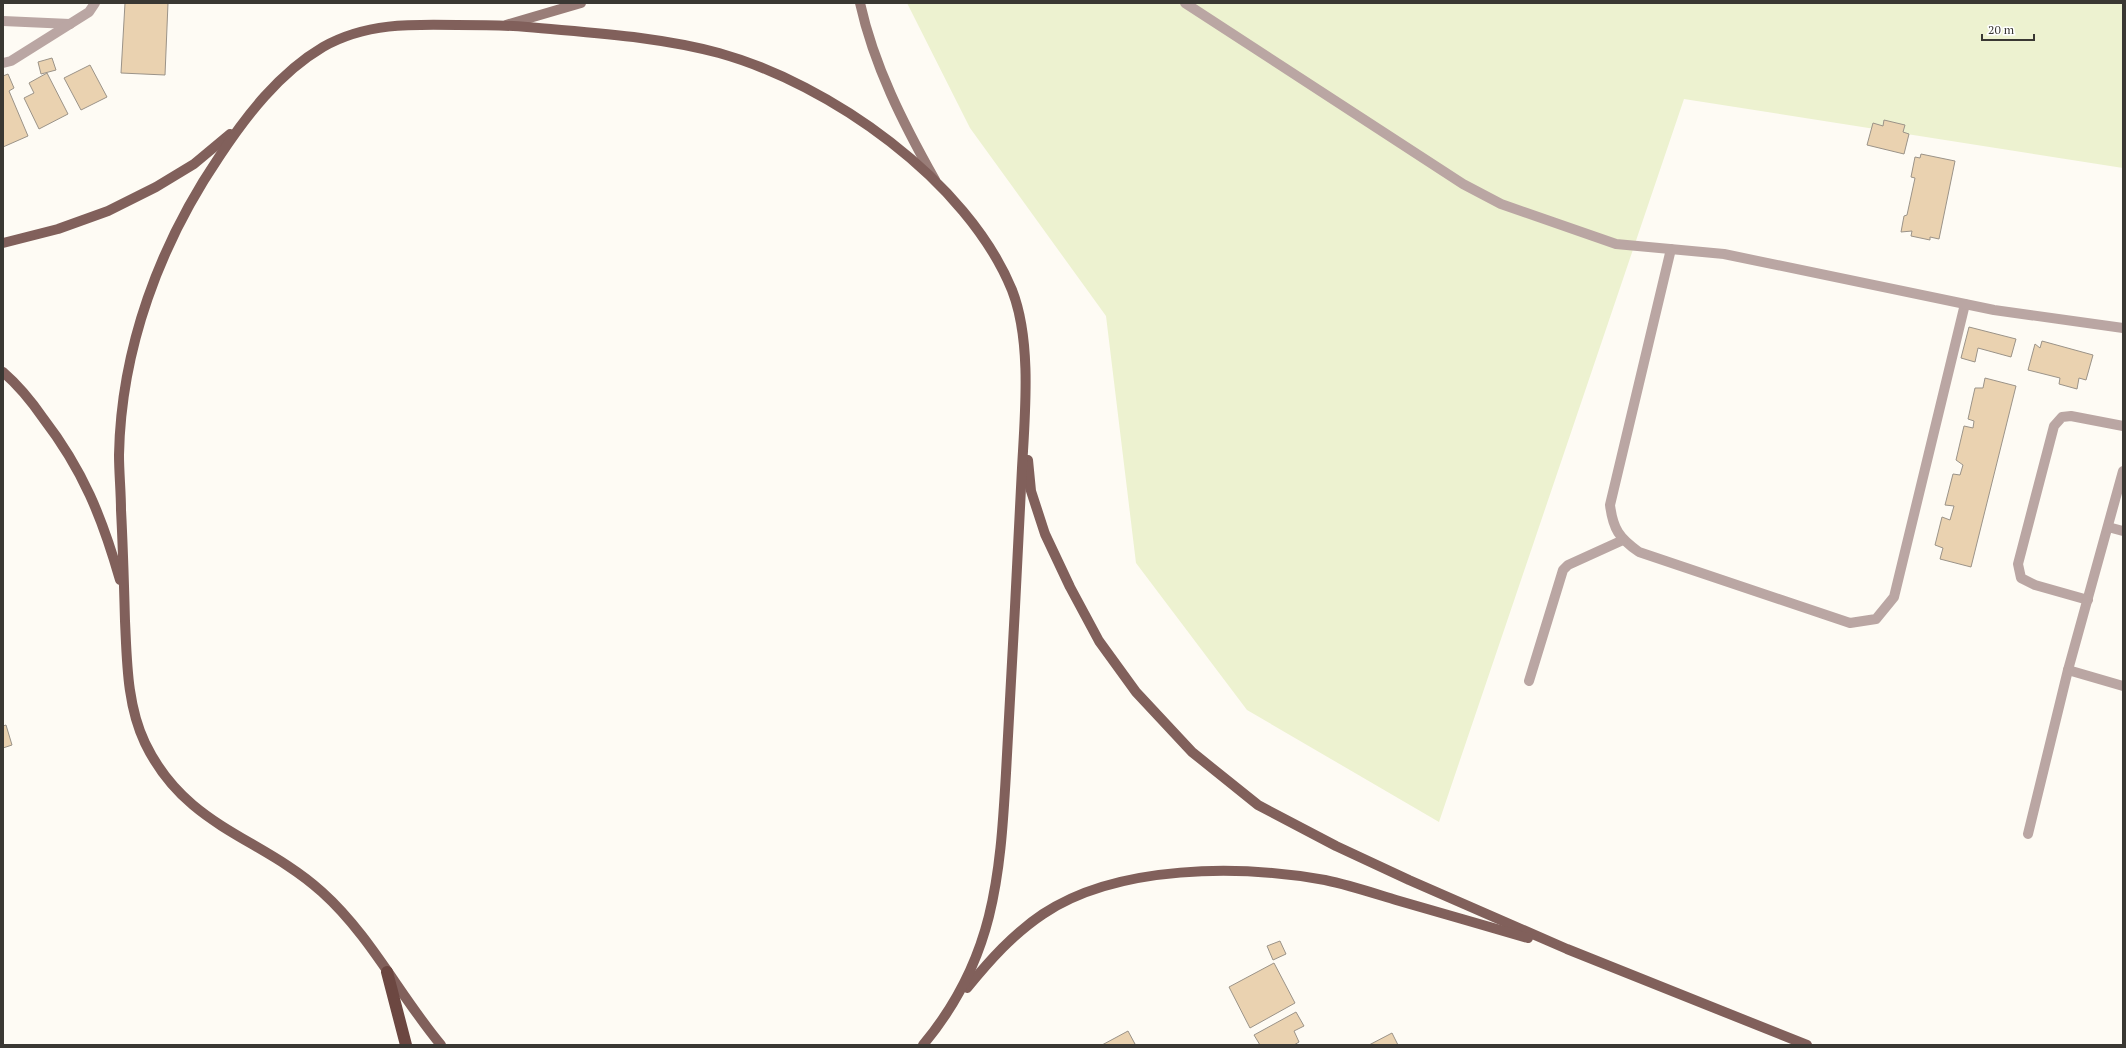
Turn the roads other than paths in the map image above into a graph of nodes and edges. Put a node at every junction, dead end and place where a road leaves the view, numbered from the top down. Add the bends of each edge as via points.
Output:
1 (95, 3) edge
2 (581, 3) edge
3 (860, 3) edge
4 (1185, 3) edge
5 (3, 21) edge
6 (70, 24) junction
7 (506, 26) junction
8 (3, 64) edge
9 (239, 126) junction
10 (935, 180) junction
11 (3, 243) edge
12 (1671, 249) junction
13 (1965, 304) junction
14 (2123, 328) edge
15 (3, 372) edge
16 (2123, 426) edge
17 (1024, 430) junction
18 (2123, 471) edge
19 (2108, 527) junction
20 (2123, 531) edge
21 (1623, 540) junction
22 (124, 597) junction
23 (2088, 600) junction
24 (2068, 670) junction
25 (1529, 681) dead end
26 (2123, 686) edge
27 (2028, 834) dead end
28 (1567, 949) junction
29 (387, 972) junction
30 (956, 1000) junction
31 (406, 1045) edge
32 (441, 1045) edge
33 (924, 1045) edge
34 (1807, 1045) edge

1 - 6 street via 89,12
2 - 7 street
3 - 10 street via 882,76 910,136
4 - 12 street via 1463,184 1501,204 1616,244
5 - 6 street
6 - 8 street
7 - 9 main road via 411,24 377,27 347,36 319,49 280,80
7 - 10 main road via 624,36 680,44 723,54 770,72 820,96 866,123
9 - 11 main road via 194,164 108,211 58,229
9 - 22 main road via 201,183 173,232 134,341 119,451
10 - 17 main road via 972,223 999,263 1014,295 1023,333 1025,359
12 - 13 street via 1724,254
12 - 21 street via 1610,505 1612,522
13 - 14 street
13 - 21 street via 1894,597 1876,619 1850,623 1639,552
15 - 22 main road via 33,403 77,466 109,541
16 - 23 street via 2071,416 2062,417 2054,426 2018,564 2021,578 2035,586
17 - 28 main road via 1031,490 1045,534 1070,587 1099,641 1136,692 1192,752 1258,805 1336,846
17 - 30 main road via 1002,846 990,922
18 - 19 street
19 - 20 street
19 - 23 street
21 - 25 street via 1568,565 1563,570
22 - 29 main road via 127,674 134,713 144,741 159,768 179,794 207,818 316,886 344,913
23 - 24 street
24 - 26 street
24 - 27 street
28 - 30 main road via 1326,881 1274,873 1217,870 1168,874 1099,888 1044,913 1016,933
28 - 34 main road
29 - 31 highway
29 - 32 main road
30 - 33 main road

